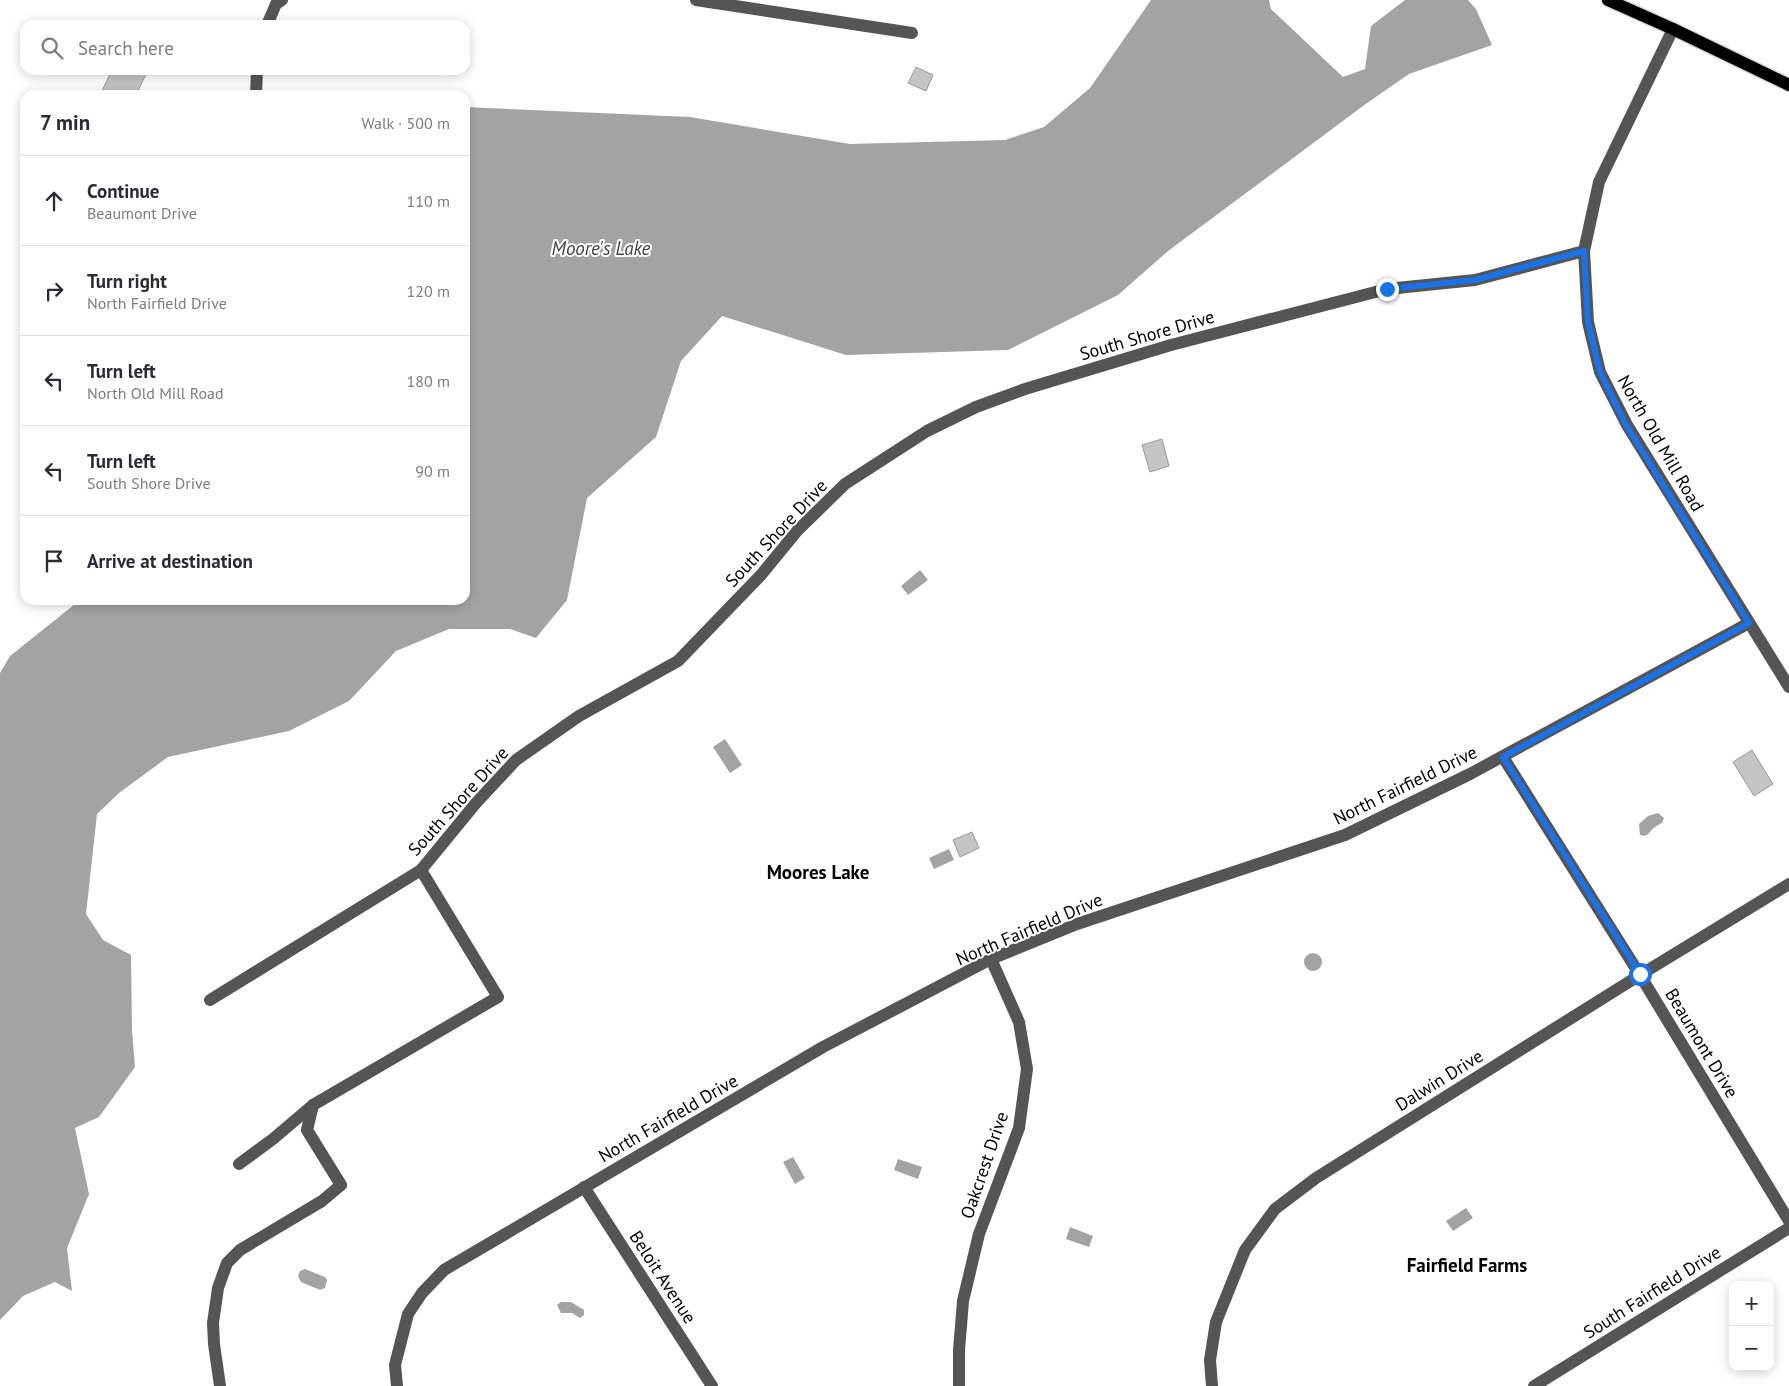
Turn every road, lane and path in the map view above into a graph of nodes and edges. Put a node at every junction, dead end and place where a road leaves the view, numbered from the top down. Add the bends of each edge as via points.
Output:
1 (282, 0) edge
2 (696, 0) edge
3 (1608, 0) edge
4 (269, 20) edge
5 (1672, 29) junction
6 (912, 33) dead end
7 (257, 75) edge
8 (1789, 85) edge
9 (256, 90) edge
10 (1584, 251) junction
11 (1749, 623) junction
12 (1789, 687) edge
13 (1503, 757) junction
14 (421, 870) junction
15 (1789, 884) edge
16 (991, 959) junction
17 (1640, 974) junction
18 (210, 1000) dead end
19 (313, 1105) junction
20 (239, 1164) dead end
21 (584, 1187) junction
22 (1789, 1222) edge
23 (1789, 1228) edge
24 (220, 1386) edge
25 (397, 1386) edge
26 (712, 1386) edge
27 (959, 1386) edge
28 (1212, 1386) edge
29 (1534, 1386) edge

1 - 4 street via 276,4
2 - 6 street
3 - 5 main road
5 - 8 main road
5 - 10 street, North Old Mill Road via 1600,182
7 - 9 street
10 - 11 street, North Old Mill Road via 1588,322 1600,372 1626,425
10 - 14 street, South Shore Drive via 1475,280 1387,289 1171,345 1025,389 976,407 927,431 845,484 678,661 579,716 516,760
11 - 12 street, North Old Mill Road
11 - 13 street, North Fairfield Drive
13 - 16 street, North Fairfield Drive via 1345,835 1077,924
13 - 17 street, Beaumont Drive
14 - 18 street, South Shore Drive
14 - 19 street via 498,997
15 - 17 street, Dalwin Drive
16 - 21 street, North Fairfield Drive via 823,1048
16 - 27 street, Oakcrest Drive via 1019,1022 1027,1069 1019,1128 979,1234 963,1301
17 - 22 street, Beaumont Drive
17 - 28 street, Dalwin Drive via 1316,1178 1275,1209 1245,1250 1216,1322 1210,1360
19 - 20 street
19 - 24 street via 307,1130 341,1185 322,1201 240,1250 227,1263 218,1288 213,1323
21 - 25 street, North Fairfield Drive via 444,1270 422,1293 408,1314 395,1365
21 - 26 street, Beloit Avenue
23 - 29 street, South Fairfield Drive

